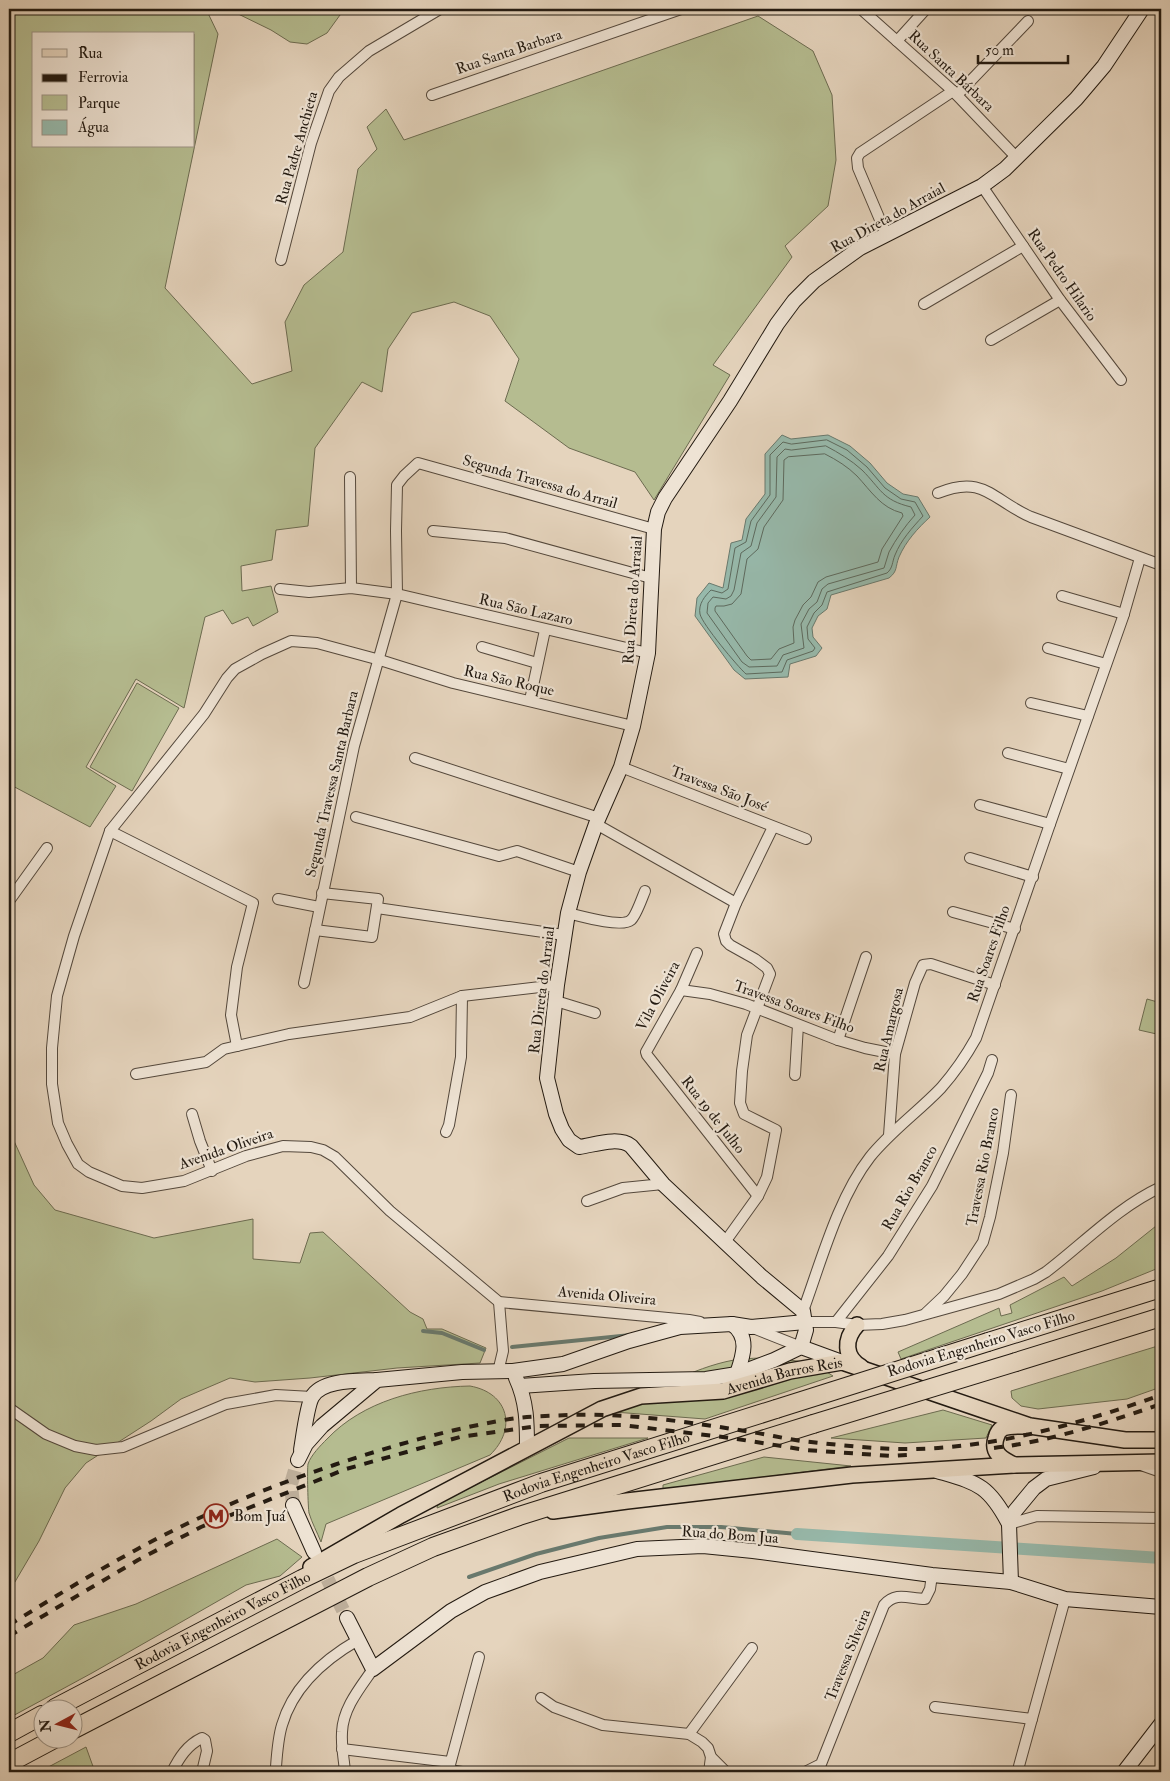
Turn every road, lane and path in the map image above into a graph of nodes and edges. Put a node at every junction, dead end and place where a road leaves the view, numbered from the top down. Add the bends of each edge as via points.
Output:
1 (440, 9) edge
2 (681, 9) edge
3 (861, 9) edge
4 (926, 9) edge
5 (1142, 9) edge
6 (1028, 22) dead end
7 (897, 41) junction
8 (955, 93) junction
9 (432, 95) dead end
10 (1017, 158) junction
11 (982, 186) junction
12 (886, 234) junction
13 (1023, 246) junction
14 (280, 260) dead end
15 (1060, 300) junction
16 (924, 304) dead end
17 (991, 340) dead end
18 (1121, 380) dead end
19 (418, 462) joint
20 (350, 477) dead end
21 (938, 493) dead end
22 (654, 529) junction
23 (434, 531) dead end
24 (1140, 558) junction
25 (1161, 565) edge
26 (651, 578) junction
27 (351, 588) junction
28 (280, 589) dead end
29 (397, 594) junction
30 (1062, 596) dead end
31 (1124, 614) junction
32 (545, 630) junction
33 (482, 647) dead end
34 (1048, 648) dead end
35 (648, 653) junction
36 (380, 660) junction
37 (537, 663) junction
38 (1106, 664) junction
39 (530, 700) junction
40 (1031, 702) dead end
41 (1088, 716) junction
42 (633, 726) junction
43 (1008, 753) dead end
44 (415, 758) dead end
45 (621, 767) junction
46 (1069, 769) junction
47 (980, 805) dead end
48 (356, 817) dead end
49 (597, 821) junction
50 (1050, 824) junction
51 (773, 827) junction
52 (110, 831) junction
53 (806, 839) dead end
54 (47, 848) dead end
55 (970, 858) dead end
56 (578, 872) junction
57 (1033, 876) junction
58 (645, 891) dead end
59 (322, 893) junction
60 (278, 899) dead end
61 (9, 901) edge
62 (378, 903) junction
63 (736, 903) junction
64 (319, 907) junction
65 (953, 912) dead end
66 (568, 913) junction
67 (1015, 929) junction
68 (315, 930) junction
69 (564, 935) junction
70 (697, 953) dead end
71 (866, 957) dead end
72 (304, 983) dead end
73 (557, 985) junction
74 (995, 985) junction
75 (681, 990) junction
76 (462, 996) junction
77 (556, 1001) junction
78 (756, 1008) junction
79 (595, 1013) dead end
80 (798, 1025) junction
81 (838, 1040) junction
82 (236, 1046) junction
83 (646, 1052) joint
84 (895, 1054) junction
85 (992, 1060) dead end
86 (136, 1074) dead end
87 (795, 1075) dead end
88 (1012, 1095) dead end
89 (192, 1114) dead end
90 (446, 1132) dead end
91 (889, 1134) junction
92 (212, 1171) junction
93 (663, 1184) junction
94 (1161, 1187) edge
95 (758, 1196) junction
96 (587, 1201) dead end
97 (725, 1242) junction
98 (1161, 1288) edge
99 (500, 1302) junction
100 (925, 1314) junction
101 (804, 1316) junction
102 (1161, 1317) edge
103 (836, 1322) junction
104 (709, 1324) junction
105 (732, 1324) junction
106 (857, 1325) junction
107 (751, 1327) junction
108 (801, 1347) junction
109 (503, 1351) junction
110 (842, 1362) junction
111 (513, 1371) junction
112 (867, 1371) junction
113 (498, 1372) junction
114 (737, 1374) junction
115 (377, 1380) junction
116 (520, 1386) junction
117 (312, 1397) junction
118 (9, 1408) edge
119 (1030, 1426) junction
120 (1161, 1440) edge
121 (527, 1448) junction
122 (1161, 1462) edge
123 (1109, 1463) junction
124 (1136, 1463) junction
125 (1014, 1465) junction
126 (935, 1470) junction
127 (1161, 1472) edge
128 (293, 1505) tunnel mouth
129 (520, 1516) junction
130 (1161, 1518) edge
131 (1009, 1530) junction
132 (314, 1552) tunnel mouth
133 (932, 1575) junction
134 (1011, 1582) junction
135 (1065, 1599) junction
136 (1161, 1607) edge
137 (247, 1608) junction
138 (347, 1618) tunnel mouth
139 (358, 1640) junction
140 (752, 1648) dead end
141 (479, 1657) dead end
142 (374, 1669) junction
143 (74, 1698) edge
144 (541, 1698) dead end
145 (935, 1707) dead end
146 (1032, 1719) junction
147 (32, 1720) edge
148 (1161, 1724) edge
149 (82, 1725) edge
150 (9, 1733) edge
151 (689, 1734) junction
152 (37, 1748) edge
153 (342, 1749) junction
154 (711, 1757) junction
155 (9, 1763) edge
156 (1019, 1766) dead end
157 (276, 1767) dead end
158 (449, 1768) edge
159 (172, 1772) edge
160 (202, 1772) edge
161 (345, 1772) edge
162 (462, 1772) edge
163 (709, 1772) edge
164 (726, 1772) edge
165 (805, 1772) edge
166 (1124, 1772) edge

1 - 14 street, Rua Padre Anchieta via 369,51 339,77 329,91 311,143
2 - 9 street, Rua Santa Barbara
3 - 7 street, Rua Santa Bárbara
4 - 7 street
5 - 10 street, Rua Direta do Arraial via 1104,66 1070,106
6 - 8 street
7 - 8 street, Rua Santa Bárbara
8 - 10 street, Rua Santa Bárbara
8 - 12 street via 860,153 857,158 858,168
10 - 11 street, Rua Direta do Arraial
11 - 12 street, Rua Direta do Arraial
11 - 13 street, Rua Pedro Hilario
12 - 22 street, Rua Direta do Arraial via 836,264 794,301 684,468 658,512
13 - 15 street, Rua Pedro Hilario
13 - 16 street
15 - 17 street
15 - 18 street, Rua Pedro Hilario
19 - 22 street, Segunda Travessa do Arrail
19 - 29 street, Segunda Travessa Santa Barbara via 397,485
20 - 27 street
21 - 24 street via 975,486 1030,517
22 - 26 street, Rua Direta do Arraial
23 - 26 street via 505,538
24 - 25 street
24 - 31 street, Rua Soares Filho
26 - 35 street, Rua Direta do Arraial
27 - 28 street, Rua São Lazaro via 309,592
27 - 29 street, Rua São Lazaro
29 - 32 street, Rua São Lazaro
29 - 36 street, Segunda Travessa Santa Barbara
30 - 31 street
31 - 38 street, Rua Soares Filho
32 - 35 street, Rua São Lazaro
32 - 37 street
33 - 37 street
34 - 38 street
35 - 42 street, Rua Direta do Arraial
36 - 39 street, Rua São Roque via 453,683
36 - 52 street, Rua São Roque via 317,643 291,641 235,669 204,714
36 - 59 street, Segunda Travessa Santa Barbara via 354,746
37 - 39 street
38 - 41 street, Rua Soares Filho
39 - 42 street, Rua São Roque
40 - 41 street
41 - 46 street, Rua Soares Filho
42 - 45 street, Rua Direta do Arraial
43 - 46 street
44 - 49 street
45 - 49 street, Rua Direta do Arraial
45 - 51 street, Travessa São José
46 - 50 street, Rua Soares Filho
47 - 50 street
48 - 56 street via 499,856 517,851
49 - 56 street, Rua Direta do Arraial
49 - 63 street
50 - 57 street, Rua Soares Filho
51 - 53 street, Travessa São José
51 - 63 street
52 - 82 street via 253,904 231,1015
52 - 92 street, Avenida Oliveira via 56,996 52,1084 58,1123 78,1164 122,1186 164,1185
54 - 61 street
55 - 57 street
56 - 66 street, Rua Direta do Arraial
57 - 67 street, Rua Soares Filho
58 - 66 street via 628,922
59 - 62 street
59 - 64 street, Segunda Travessa Santa Barbara
60 - 64 street
62 - 68 street via 372,936
62 - 69 street
63 - 78 street via 725,939 769,972
64 - 68 street, Segunda Travessa Santa Barbara
65 - 67 street
66 - 69 street, Rua Direta do Arraial
67 - 74 street, Rua Soares Filho
68 - 72 street, Segunda Travessa Santa Barbara
69 - 73 street, Rua Direta do Arraial
70 - 75 street, Vila Oliveira
71 - 81 street
73 - 76 street
73 - 77 street, Rua Direta do Arraial
74 - 84 street, Rua Amargosa via 924,964 915,983
74 - 91 street, Rua Soares Filho via 976,1038 964,1060 939,1089
75 - 78 street, Travessa Soares Filho via 710,994
75 - 83 street, Vila Oliveira
76 - 82 street via 410,1017 289,1034
76 - 90 street via 462,1057
77 - 79 street
77 - 93 street, Rua Direta do Arraial via 547,1078 562,1129 579,1147 625,1141
78 - 80 street, Travessa Soares Filho
78 - 95 street via 747,1035 741,1108 744,1114 776,1130 767,1177
80 - 81 street, Travessa Soares Filho
80 - 87 street
81 - 84 street, Travessa Soares Filho
82 - 86 street via 224,1049 206,1062
83 - 95 street, Rua 19 de Julho
84 - 91 street, Rua Amargosa
85 - 103 street, Rua Rio Branco via 932,1186 888,1256
88 - 100 street, Travessa Rio Branco via 983,1242 962,1274
89 - 92 street
91 - 101 street, Rua Soares Filho via 854,1182 839,1213
92 - 99 street, Avenida Oliveira via 246,1156 283,1146 323,1150 335,1157 390,1211
93 - 96 street via 623,1188
93 - 97 street, Rua Direta do Arraial
94 - 100 street via 1122,1210 1034,1280 999,1294
95 - 97 street
97 - 101 street, Rua Direta do Arraial
98 - 137 highway, Rodovia Engenheiro Vasco Filho, bridge via 541,1483 354,1554
99 - 104 street, Avenida Oliveira
99 - 109 street
100 - 106 street via 882,1324
101 - 103 street
101 - 107 street
101 - 108 street via 806,1330
102 - 129 highway, Rodovia Engenheiro Vasco Filho, bridge
103 - 106 street
104 - 105 street
104 - 111 street via 680,1327 563,1364
105 - 107 street
105 - 114 street via 739,1329 743,1341 744,1354
106 - 112 main road via 847,1341 849,1352 854,1363
107 - 108 street
108 - 110 street
108 - 114 street
109 - 111 street
109 - 113 street
110 - 112 main road, Avenida Barros Reis
110 - 121 main road, Avenida Barros Reis via 790,1371 723,1392 641,1396 602,1410
111 - 113 street
111 - 116 street
112 - 119 main road, Avenida Barros Reis
113 - 115 street
114 - 116 street via 706,1379
115 - 117 street via 336,1383 322,1387
115 - 117 street via 322,1426 299,1458
116 - 121 street via 528,1415
117 - 118 street via 276,1395 226,1404 123,1447 96,1450 75,1446 46,1434
119 - 120 main road, Avenida Barros Reis via 1108,1438
119 - 125 main road via 1003,1428 998,1433 994,1445 996,1453
121 - 137 main road, Avenida Barros Reis via 345,1547
122 - 124 main road
123 - 124 main road
123 - 125 main road
123 - 131 street via 1046,1479 1015,1511
124 - 127 street
125 - 126 main road
126 - 129 main road via 852,1475
126 - 131 street via 968,1480 990,1493 1002,1510
128 - 132 street
129 - 149 highway, Rodovia Engenheiro Vasco Filho via 434,1547 368,1577
130 - 131 street via 1037,1516
131 - 134 street
133 - 134 street, Rua do Bom Jua
133 - 142 street, Rua do Bom Jua via 703,1546 637,1549 540,1572 485,1592 451,1611
133 - 165 street, Travessa Silveira via 925,1599 902,1596 889,1600 884,1606 821,1764
134 - 135 street, Rua do Bom Jua
135 - 136 street, Rua do Bom Jua
135 - 146 street
137 - 143 highway, Rodovia Engenheiro Vasco Filho
138 - 139 street
139 - 142 street
139 - 157 street via 322,1666 290,1704 282,1724
140 - 151 street
141 - 158 street
142 - 153 street, Rua do Bom Jua via 348,1709 342,1731
144 - 151 street via 554,1707 603,1725
145 - 146 street
146 - 156 street
147 - 150 highway
148 - 166 street
151 - 154 street via 708,1748
152 - 155 highway
153 - 158 street
153 - 161 street, Rua do Bom Jua
154 - 163 street
154 - 164 street
158 - 162 street
159 - 160 street via 192,1742 202,1738 207,1751

